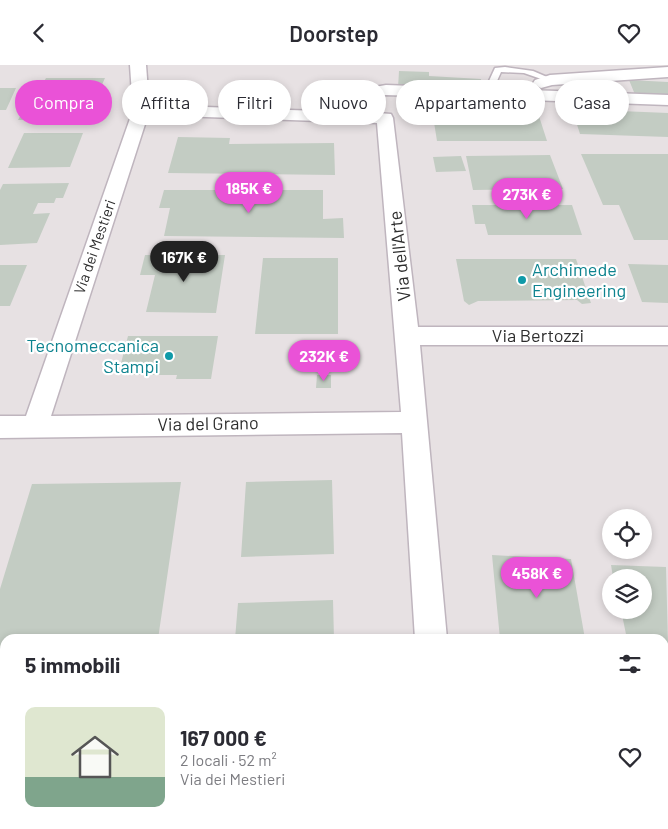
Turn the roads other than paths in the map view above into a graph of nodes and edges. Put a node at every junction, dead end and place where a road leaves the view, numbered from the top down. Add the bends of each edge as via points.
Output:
1 (138, 65) edge
2 (668, 72) edge
3 (139, 80) edge
4 (494, 80) edge
5 (550, 80) junction
6 (545, 82) edge
7 (545, 95) edge
8 (668, 100) edge
9 (208, 112) edge
10 (301, 115) edge
11 (136, 125) edge
12 (386, 125) edge
13 (408, 336) junction
14 (667, 338) edge
15 (415, 422) junction
16 (35, 426) junction
17 (0, 427) edge
18 (431, 634) edge

1 - 3 street, Via dei Mestieri
2 - 5 street
4 - 5 lane via 498,71 520,70
5 - 6 street
7 - 8 street
9 - 10 street, Via dell'Arte
11 - 16 street, Via dei Mestieri
12 - 13 street, Via dell'Arte
13 - 14 street, Via Bertozzi
13 - 15 street, Via dell'Arte
15 - 16 street, Via del Grano
15 - 18 street, Via dell'Arte
16 - 17 street, Via del Grano

